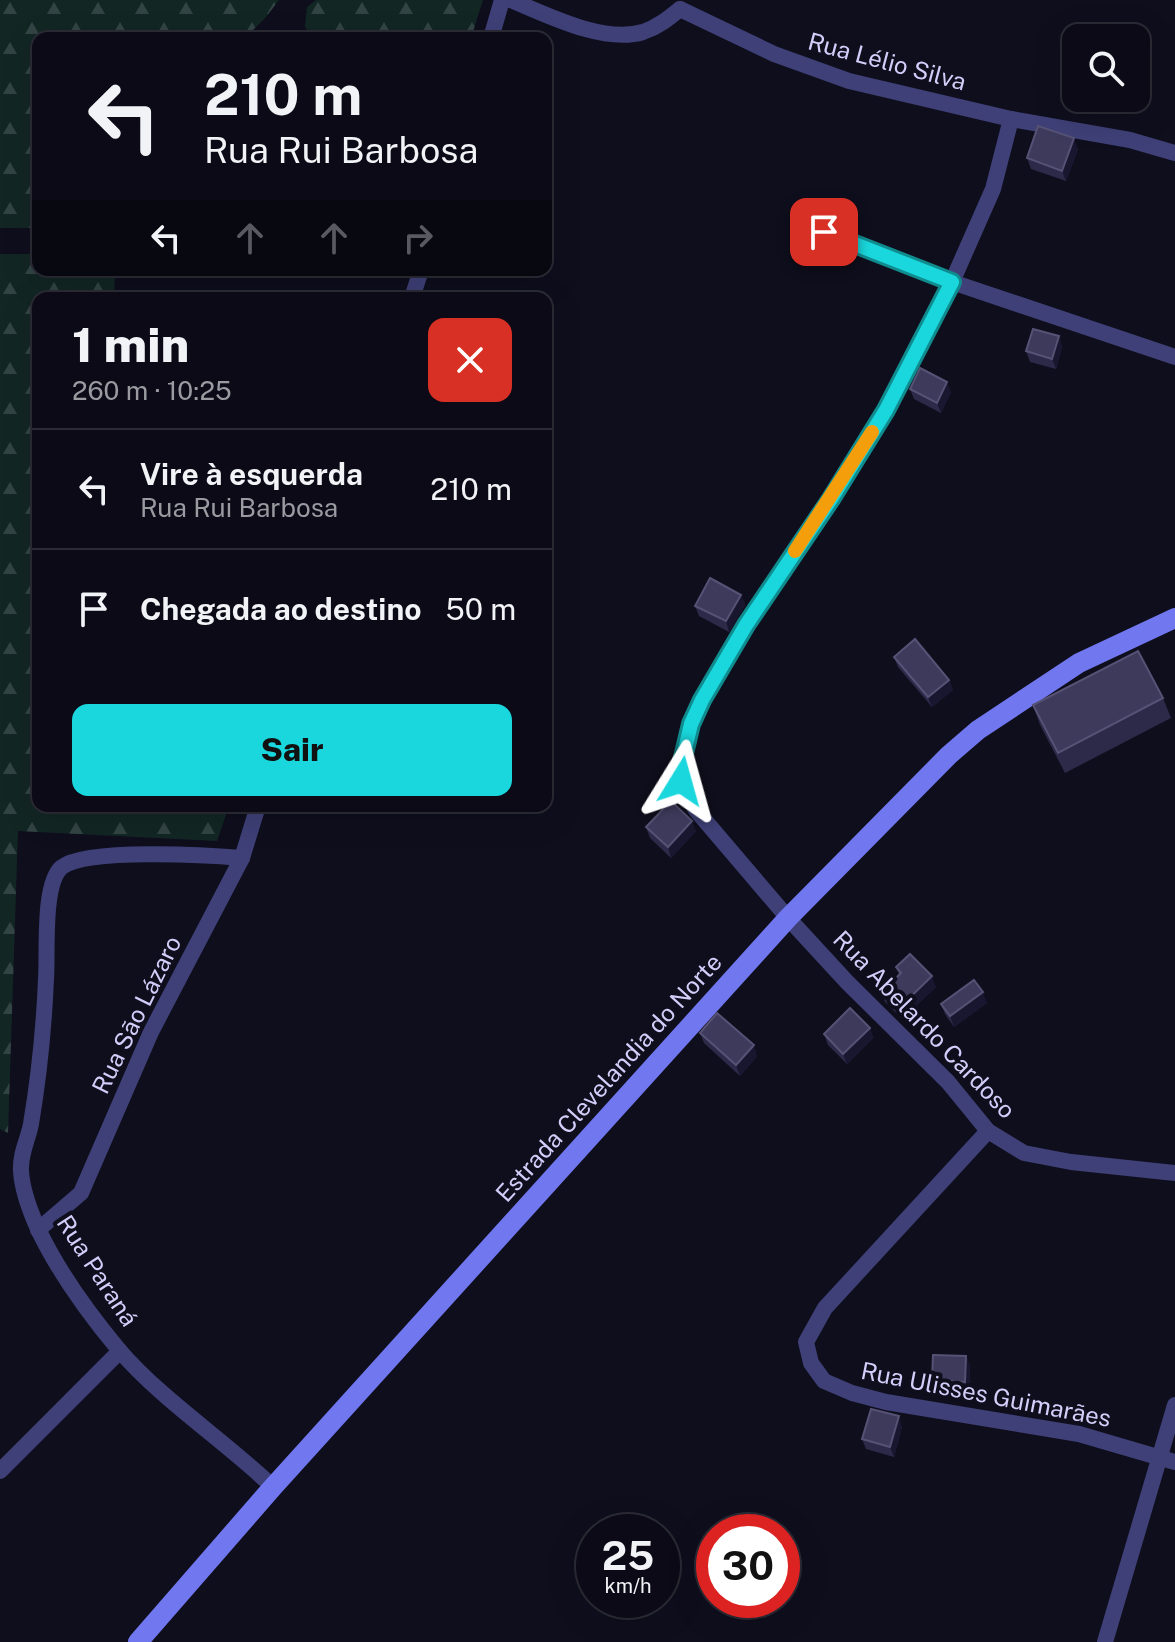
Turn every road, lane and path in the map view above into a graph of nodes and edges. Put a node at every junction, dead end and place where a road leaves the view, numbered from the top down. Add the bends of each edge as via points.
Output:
1 (502, 0) edge
2 (511, 0) edge
3 (682, 4) edge
4 (493, 32) edge
5 (1011, 119) junction
6 (1175, 153) edge
7 (798, 222) dead end
8 (952, 282) junction
9 (1175, 357) edge
10 (1175, 618) edge
11 (256, 812) edge
12 (242, 858) junction
13 (788, 918) junction
14 (988, 1131) junction
15 (1175, 1173) edge
16 (38, 1230) junction
17 (120, 1351) junction
18 (1175, 1405) edge
19 (1167, 1460) edge
20 (0, 1471) edge
21 (273, 1487) junction
22 (138, 1642) edge
23 (1105, 1642) edge

1 - 4 street
2 - 3 street, Rua Lélio Silva via 618,35 663,23
3 - 5 street, Rua Lélio Silva via 798,64
5 - 6 street, Rua Lélio Silva
5 - 8 street via 993,189
7 - 8 street
8 - 9 street
8 - 13 street, Rua Abelardo Cardoso via 886,410 746,625 691,724 681,766 685,793
10 - 13 street, Estrada Clevelandia do Norte via 1079,663 978,730
11 - 12 street, Rua São Lázaro
12 - 16 street, Rua São Lázaro via 151,1032 81,1193
12 - 16 street, Rua Paraná via 131,855 72,861 59,869 46,924 47,976 31,1127 22,1153 21,1173
13 - 14 street, Rua Abelardo Cardoso via 948,1082
13 - 21 street, Estrada Clevelandia do Norte
14 - 15 street, Rua Abelardo Cardoso via 1024,1153
14 - 19 street, Rua Ulisses Guimarães via 825,1308 806,1342 811,1363 824,1381 852,1393 1079,1434
16 - 17 street, Rua Paraná
17 - 20 street
17 - 21 street, Rua Paraná
18 - 19 street
19 - 23 street
21 - 22 street, Estrada Clevelandia do Norte

